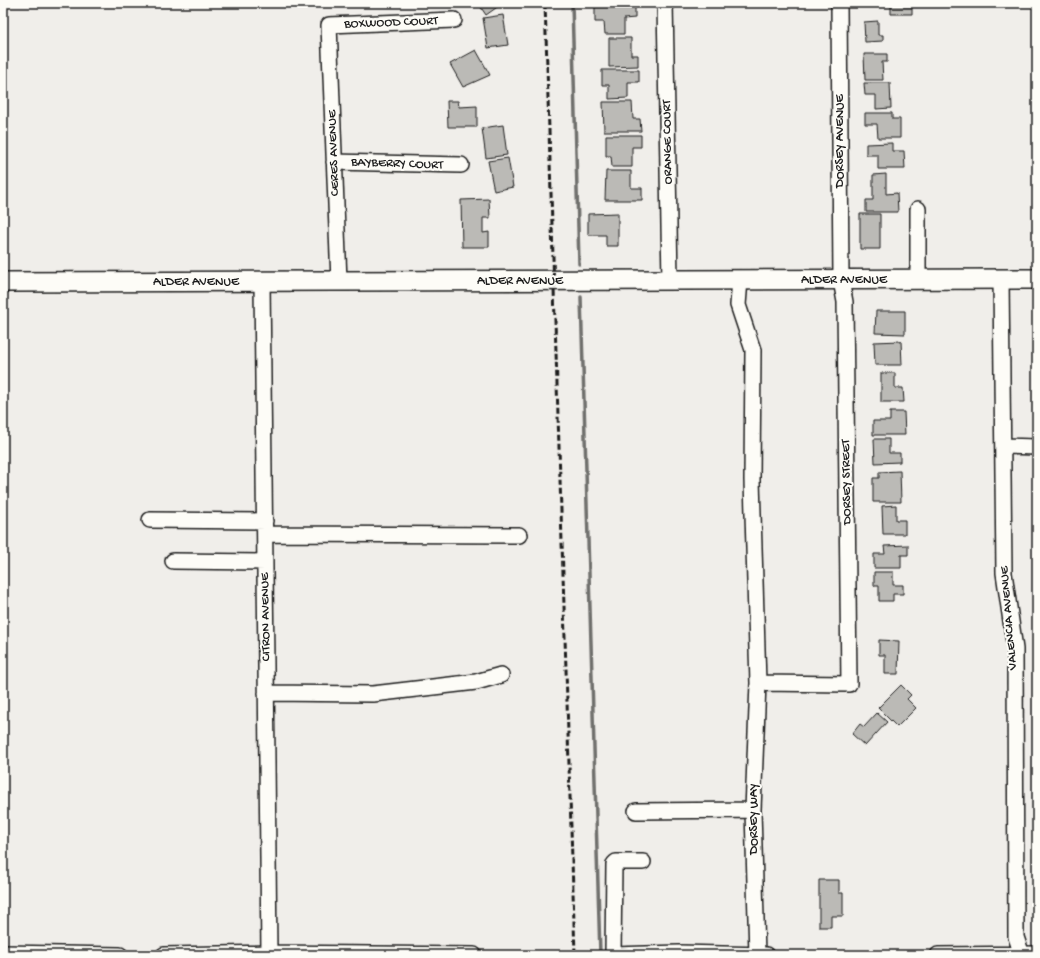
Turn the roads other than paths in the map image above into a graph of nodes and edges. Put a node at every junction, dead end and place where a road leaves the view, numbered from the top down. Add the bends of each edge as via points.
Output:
1 (665, 3) edge
2 (839, 3) edge
3 (454, 20) dead end
4 (329, 25) joint
5 (334, 162) junction
6 (461, 165) dead end
7 (918, 209) dead end
8 (1001, 279) junction
9 (1037, 279) edge
10 (670, 280) junction
11 (740, 280) junction
12 (841, 280) junction
13 (918, 280) junction
14 (339, 281) junction
15 (3, 282) edge
16 (262, 282) junction
17 (1003, 446) junction
18 (1037, 447) edge
19 (150, 520) dead end
20 (265, 527) junction
21 (519, 535) dead end
22 (173, 561) dead end
23 (265, 562) junction
24 (501, 675) dead end
25 (758, 683) junction
26 (266, 693) junction
27 (753, 810) junction
28 (636, 812) dead end
29 (643, 862) dead end
30 (3, 953) edge
31 (269, 953) junction
32 (679, 954) edge
33 (1022, 954) edge
34 (1037, 954) edge
35 (120, 955) edge
36 (164, 955) edge
37 (337, 955) edge
38 (474, 955) edge
39 (613, 955) edge
40 (757, 955) edge
41 (767, 955) edge
42 (938, 955) edge

1 - 10 street, ORANGE COURT
2 - 12 street, DORSEY AVENUE
3 - 4 street, BOXWOOD COURT
4 - 5 street, CERES AVENUE
5 - 6 street, BAYBERRY COURT
5 - 14 street, CERES AVENUE
7 - 13 street
8 - 9 main road, ALDER AVENUE
8 - 13 main road, ALDER AVENUE
8 - 17 street, VALENCIA AVENUE
10 - 11 main road, ALDER AVENUE
10 - 14 main road, ALDER AVENUE
11 - 12 main road, ALDER AVENUE
11 - 25 street, DORSEY WAY via 738,305 753,350 752,480
12 - 13 main road, ALDER AVENUE
12 - 25 street, DORSEY STREET via 844,302 849,684
14 - 16 main road, ALDER AVENUE
15 - 16 main road, ALDER AVENUE
16 - 20 street, CITRON AVENUE
17 - 18 street
17 - 33 street, VALENCIA AVENUE via 1004,573 1015,649 1016,937
19 - 20 street
20 - 21 street
20 - 23 street, CITRON AVENUE
22 - 23 street
23 - 26 street, CITRON AVENUE
24 - 26 street via 476,682 373,694
25 - 27 street, DORSEY WAY
26 - 31 street, CITRON AVENUE
27 - 28 street
27 - 40 street, DORSEY WAY
29 - 39 street via 614,864
30 - 35 street
31 - 36 street
31 - 37 street
32 - 39 street
32 - 40 street
33 - 34 street
33 - 42 street
37 - 38 street
40 - 41 street

